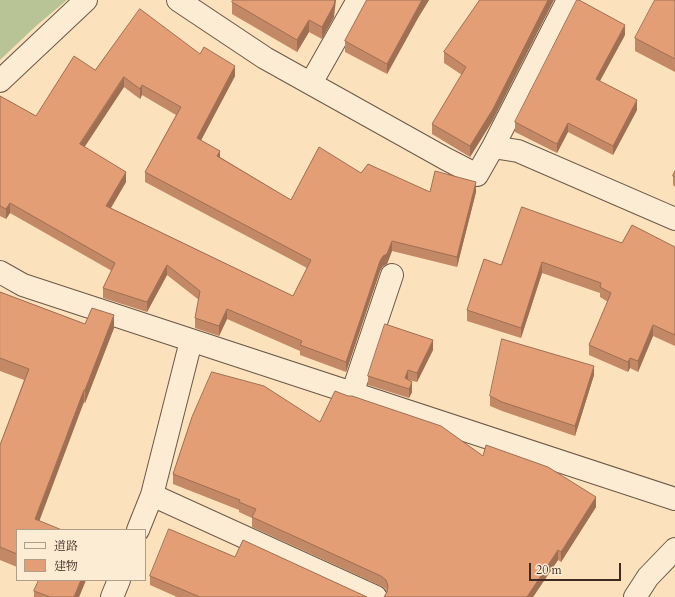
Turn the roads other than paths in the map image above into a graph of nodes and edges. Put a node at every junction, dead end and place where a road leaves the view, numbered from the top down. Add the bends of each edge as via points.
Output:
1 (86, 0) edge
2 (178, 0) edge
3 (358, 0) edge
4 (568, 0) edge
5 (0, 81) edge
6 (311, 83) junction
7 (493, 147) junction
8 (675, 219) edge
9 (0, 272) edge
10 (392, 275) dead end
11 (191, 341) junction
12 (352, 394) junction
13 (152, 495) junction
14 (675, 499) edge
15 (138, 529) edge
16 (675, 549) edge
17 (119, 581) edge
18 (112, 597) edge
19 (376, 597) edge
20 (635, 597) edge

1 - 5 street
2 - 6 street via 265,58
3 - 6 street
4 - 7 street
6 - 7 street via 477,175
7 - 8 street via 518,151
9 - 11 street via 23,286
10 - 12 street
11 - 12 street
11 - 13 street
12 - 14 street
13 - 15 street
13 - 19 street
16 - 20 street via 648,577
17 - 18 street

